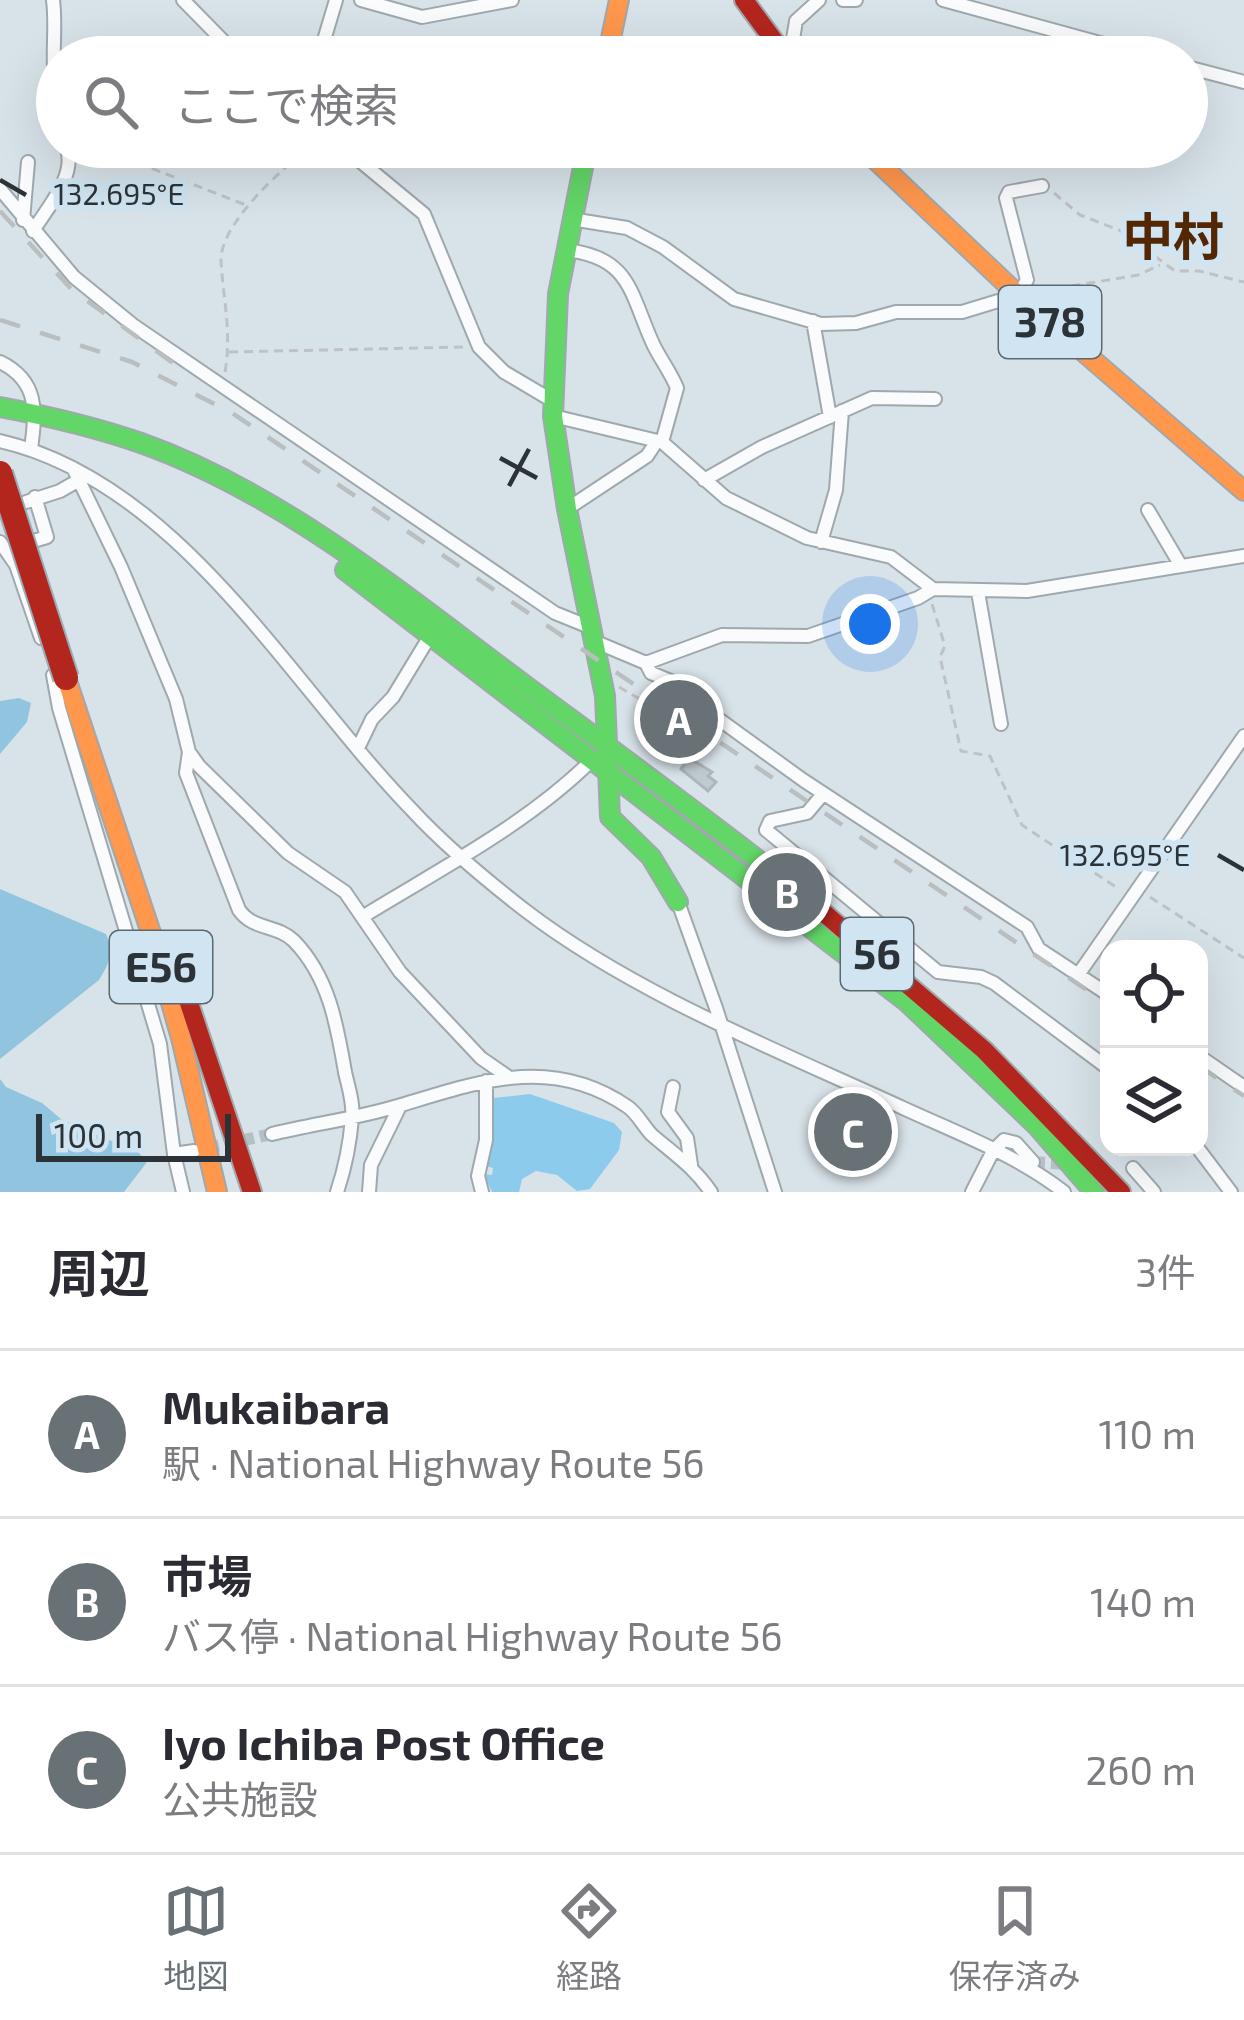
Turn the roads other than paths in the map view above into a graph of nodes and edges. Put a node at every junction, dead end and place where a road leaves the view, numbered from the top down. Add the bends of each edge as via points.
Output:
1 (52, 0) edge
2 (183, 0) edge
3 (336, 0) edge
4 (361, 0) edge
5 (512, 0) edge
6 (619, 0) edge
7 (744, 0) edge
8 (818, 0) edge
9 (843, 0) edge
10 (856, 0) edge
11 (943, 0) edge
12 (458, 4) edge
13 (769, 34) edge
14 (55, 36) edge
15 (218, 36) edge
16 (325, 36) edge
17 (611, 36) edge
18 (793, 36) edge
19 (1074, 36) edge
20 (1208, 73) edge
21 (1244, 82) edge
22 (28, 162) dead end
23 (64, 168) edge
24 (369, 168) edge
25 (583, 168) edge
26 (884, 168) edge
27 (1042, 186) road end
28 (0, 189) edge
29 (572, 219) junction
30 (28, 225) junction
31 (565, 250) junction
32 (1018, 295) junction
33 (813, 321) junction
34 (0, 362) edge
35 (935, 400) dead end
36 (0, 407) edge
37 (553, 408) junction
38 (36, 412) junction
39 (836, 414) junction
40 (138, 440) junction
41 (0, 441) edge
42 (660, 442) junction
43 (31, 449) junction
44 (0, 473) edge
45 (76, 474) junction
46 (704, 480) junction
47 (1244, 491) edge
48 (567, 509) junction
49 (1148, 510) dead end
50 (821, 542) junction
51 (4, 546) edge
52 (1244, 556) edge
53 (1181, 566) junction
54 (931, 591) junction
55 (978, 592) junction
56 (594, 635) junction
57 (430, 636) junction
58 (646, 663) junction
59 (1001, 724) dead end
60 (1244, 736) edge
61 (87, 748) junction
62 (358, 748) junction
63 (189, 752) junction
64 (604, 758) junction
65 (823, 794) junction
66 (462, 858) junction
67 (678, 902) joint
68 (362, 917) junction
69 (1078, 975) junction
70 (1100, 989) edge
71 (721, 1022) junction
72 (1100, 1062) edge
73 (1208, 1062) edge
74 (507, 1076) junction
75 (486, 1081) junction
76 (673, 1087) dead end
77 (1244, 1087) edge
78 (400, 1106) junction
79 (353, 1114) junction
80 (272, 1133) tunnel mouth
81 (194, 1151) tunnel mouth
82 (993, 1151) junction
83 (174, 1154) junction
84 (1204, 1156) edge
85 (1034, 1162) tunnel mouth
86 (691, 1166) junction
87 (1133, 1168) dead end
88 (182, 1192) edge
89 (217, 1192) edge
90 (251, 1192) edge
91 (337, 1192) edge
92 (369, 1192) edge
93 (482, 1192) edge
94 (711, 1192) edge
95 (775, 1192) edge
96 (973, 1192) edge
97 (1064, 1192) edge
98 (1094, 1192) edge
99 (1121, 1192) edge
100 (1154, 1192) edge
101 (1231, 1192) edge

1 - 14 street
2 - 15 street
3 - 16 street
4 - 12 street via 422,17
5 - 12 street
6 - 17 main road
7 - 13 main road
8 - 18 street
9 - 10 street
11 - 19 street
20 - 21 street
22 - 30 street
23 - 30 street via 59,189
24 - 37 street via 424,214 478,347
25 - 29 main road
26 - 32 main road, 378
27 - 32 street via 1006,198 1027,280
28 - 30 street
29 - 31 main road
29 - 33 street via 627,228 734,299
30 - 56 street via 104,303
31 - 37 main road
31 - 42 street via 597,255 628,281 677,388
32 - 33 street via 962,312
32 - 47 main road, 378
33 - 39 street
34 - 38 street via 27,384
35 - 39 street via 872,398
36 - 38 main road, 56
37 - 42 street
37 - 48 main road
38 - 40 main road, 56
38 - 43 street
39 - 46 street
39 - 50 street via 836,490
40 - 57 main road, 56 via 258,511
40 - 64 main road, 56 via 229,480 318,534
41 - 43 street
42 - 46 street
42 - 48 street
43 - 45 street
44 - 61 main road, E56, bridge
45 - 51 street via 60,491 30,499 47,537
45 - 62 street via 157,521
45 - 63 street via 176,699
46 - 50 street
48 - 56 main road
49 - 53 street
50 - 54 street via 891,557
51 - 83 street via 56,681 160,1044
52 - 53 street
53 - 55 street
54 - 55 street
54 - 58 street via 808,636 722,635
55 - 59 street
56 - 58 street
56 - 64 main road
57 - 62 street
57 - 64 main road, 56
58 - 65 street
60 - 69 street
61 - 89 main road, E56 via 151,933
61 - 90 main road via 163,927
62 - 66 street
63 - 68 street via 248,819 345,892
63 - 79 street via 185,773 239,910 254,925 292,938 326,989
64 - 66 street
64 - 67 main road via 610,817 658,866
64 - 98 main road, 56 via 907,1002
64 - 99 main road, 56 via 918,987
65 - 69 street via 1027,927 1039,949
65 - 72 street via 806,813 770,821 766,830 938,972 994,982
66 - 68 street
66 - 71 street via 556,933
67 - 71 street
68 - 74 street via 400,972
69 - 70 street
71 - 82 street
71 - 95 street
73 - 77 street
74 - 75 street
74 - 86 street via 598,1092 628,1108
75 - 78 street
75 - 93 street
76 - 86 street via 668,1112 687,1138
78 - 79 street
78 - 92 street via 371,1166
79 - 80 street
79 - 91 street
81 - 83 street
82 - 85 street via 1010,1139
82 - 96 street
82 - 97 street
83 - 88 street
84 - 101 street
86 - 94 street
87 - 100 street

